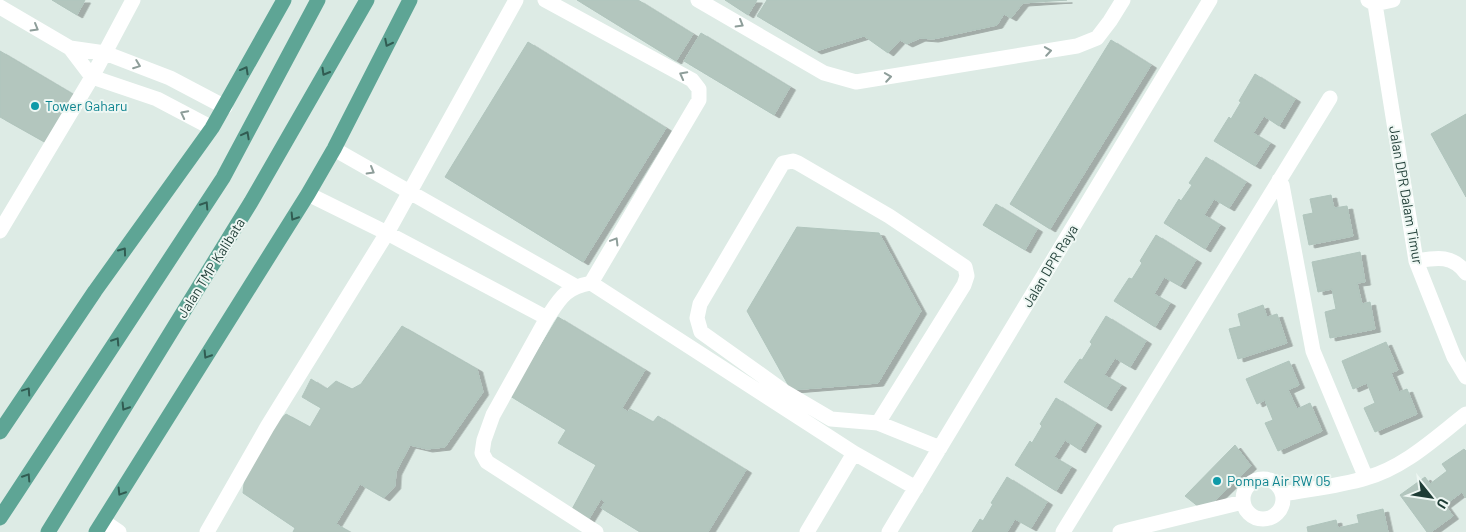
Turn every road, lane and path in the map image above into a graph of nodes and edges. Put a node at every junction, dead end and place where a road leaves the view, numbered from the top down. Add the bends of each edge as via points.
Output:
1 (133, 0) edge
2 (284, 0) edge
3 (318, 0) edge
4 (367, 0) edge
5 (410, 0) edge
6 (516, 0) edge
7 (545, 0) edge
8 (698, 0) edge
9 (1123, 0) edge
10 (1210, 0) edge
11 (1393, 0) edge
12 (1371, 2) edge
13 (0, 7) edge
14 (70, 48) junction
15 (105, 53) junction
16 (92, 77) junction
17 (1330, 98) dead end
18 (225, 106) junction
19 (212, 128) junction
20 (334, 149) junction
21 (1279, 180) junction
22 (409, 192) junction
23 (308, 194) junction
24 (0, 231) edge
25 (387, 233) junction
26 (1416, 262) junction
27 (1466, 273) edge
28 (591, 283) junction
29 (575, 286) junction
30 (547, 318) junction
31 (1466, 377) edge
32 (1466, 414) edge
33 (878, 423) junction
34 (0, 432) edge
35 (940, 448) junction
36 (854, 452) junction
37 (1366, 478) junction
38 (916, 488) junction
39 (1283, 494) junction
40 (1243, 502) junction
41 (0, 518) edge
42 (1269, 525) edge
43 (100, 526) edge
44 (48, 532) edge
45 (119, 532) edge
46 (208, 532) edge
47 (596, 532) edge
48 (807, 532) edge
49 (889, 532) edge
50 (1063, 532) edge
51 (1120, 532) edge

1 - 15 street
18 -> 2 main road
41 -> 3 main road via 222,178
4 -> 44 main road, Jalan TMP Kalibata via 251,202
5 -> 20 main road
6 - 22 street
28 -> 7 street via 699,100 699,89 692,80
8 -> 9 street via 824,73 856,82 1077,46 1097,38
10 - 35 street, Jalan DPR Raya
11 - 12 street
12 - 26 street, Jalan DPR Dalam Timur
13 -> 14 street
14 - 15 street
14 - 16 street
15 - 16 street
15 -> 18 street via 170,78
19 -> 16 street via 157,99
16 - 24 street
17 - 21 street
18 - 19 main road
34 -> 19 main road via 95,291
20 -> 22 street
20 - 23 main road
21 - 37 street via 1313,351
21 - 50 street
22 - 25 street
22 - 29 street
23 - 25 street
23 -> 43 main road
25 - 30 street
25 - 46 street via 267,427
26 - 27 street via 1440,257
26 - 31 street, Jalan DPR Dalam Timur via 1454,357
28 - 29 street
28 - 36 street
29 - 30 street via 558,301
30 - 47 street via 493,415 482,453 487,462
32 - 37 street via 1397,465
33 - 33 street via 964,285 965,267 889,216 798,163 783,163 700,304 697,318 701,332 785,392 831,419
33 - 35 street
35 - 38 street, Jalan DPR Raya
36 - 38 street
36 - 48 street
37 - 39 street
38 - 49 street, Jalan DPR Raya
39 - 40 street via 1275,482 1259,479 1246,487
39 - 42 street via 1280,510
40 - 42 street via 1246,510
40 - 51 street
43 - 45 street

